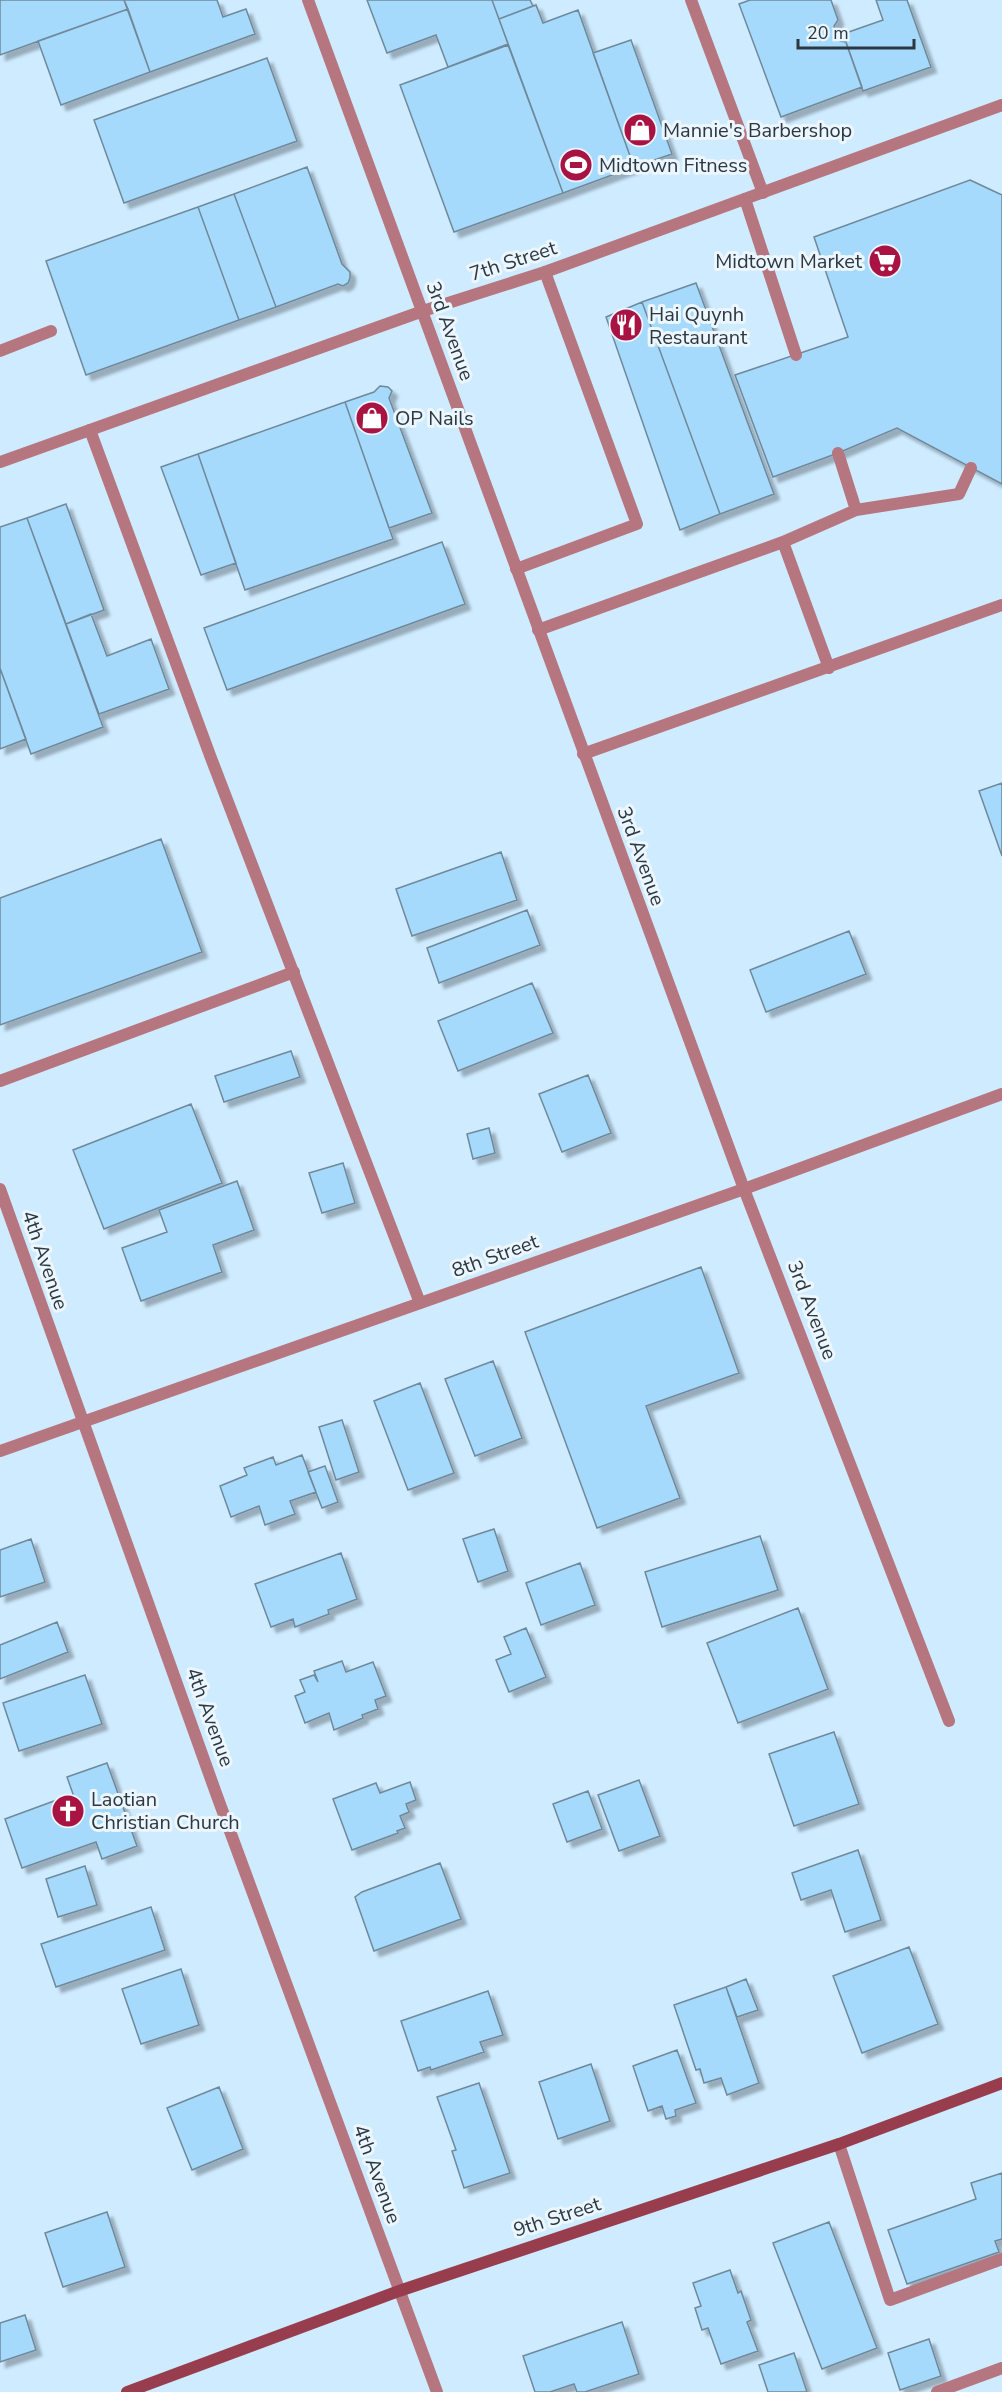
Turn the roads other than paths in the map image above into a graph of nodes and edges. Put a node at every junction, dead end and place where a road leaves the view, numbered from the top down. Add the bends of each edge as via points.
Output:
1 (308, 0) edge
2 (690, 0) edge
3 (1002, 105) edge
4 (763, 193) junction
5 (745, 199) junction
6 (545, 272) junction
7 (423, 311) junction
8 (51, 331) dead end
9 (0, 351) edge
10 (796, 355) dead end
11 (90, 430) junction
12 (838, 453) dead end
13 (0, 462) edge
14 (971, 468) dead end
15 (856, 510) junction
16 (783, 542) junction
17 (516, 569) junction
18 (1002, 605) edge
19 (538, 630) junction
20 (829, 668) junction
21 (583, 754) junction
22 (294, 972) junction
23 (0, 1081) edge
24 (1002, 1094) edge
25 (0, 1189) edge
26 (744, 1189) junction
27 (420, 1303) junction
28 (82, 1423) junction
29 (0, 1451) edge
30 (949, 1720) dead end
31 (1002, 2084) edge
32 (839, 2144) junction
33 (1002, 2259) edge
34 (399, 2290) junction
35 (1002, 2368) edge
36 (127, 2392) edge
37 (437, 2392) edge
38 (937, 2392) edge

1 - 7 street, 3rd Avenue
2 - 4 street
3 - 4 street, 7th Street
4 - 5 street, 7th Street
5 - 6 street, 7th Street
5 - 10 street
6 - 7 street, 7th Street
6 - 17 street via 637,524
7 - 11 street, 7th Street
7 - 17 street, 3rd Avenue
8 - 9 street
11 - 13 street, 7th Street
11 - 22 street
12 - 15 street
14 - 15 street via 959,494
15 - 16 street
16 - 19 street
16 - 20 street
17 - 19 street, 3rd Avenue
18 - 20 street
19 - 21 street, 3rd Avenue
20 - 21 street
21 - 26 street, 3rd Avenue
22 - 23 street
22 - 27 street
24 - 26 street, 8th Street
25 - 28 street, 4th Avenue
26 - 27 street, 8th Street
26 - 30 street, 3rd Avenue
27 - 28 street, 8th Street
28 - 29 street, 8th Street
28 - 34 street, 4th Avenue
31 - 32 street, 9th Street
32 - 33 street via 890,2300
32 - 34 street, 9th Street
34 - 36 street, 9th Street
34 - 37 street, 4th Avenue
35 - 38 street

